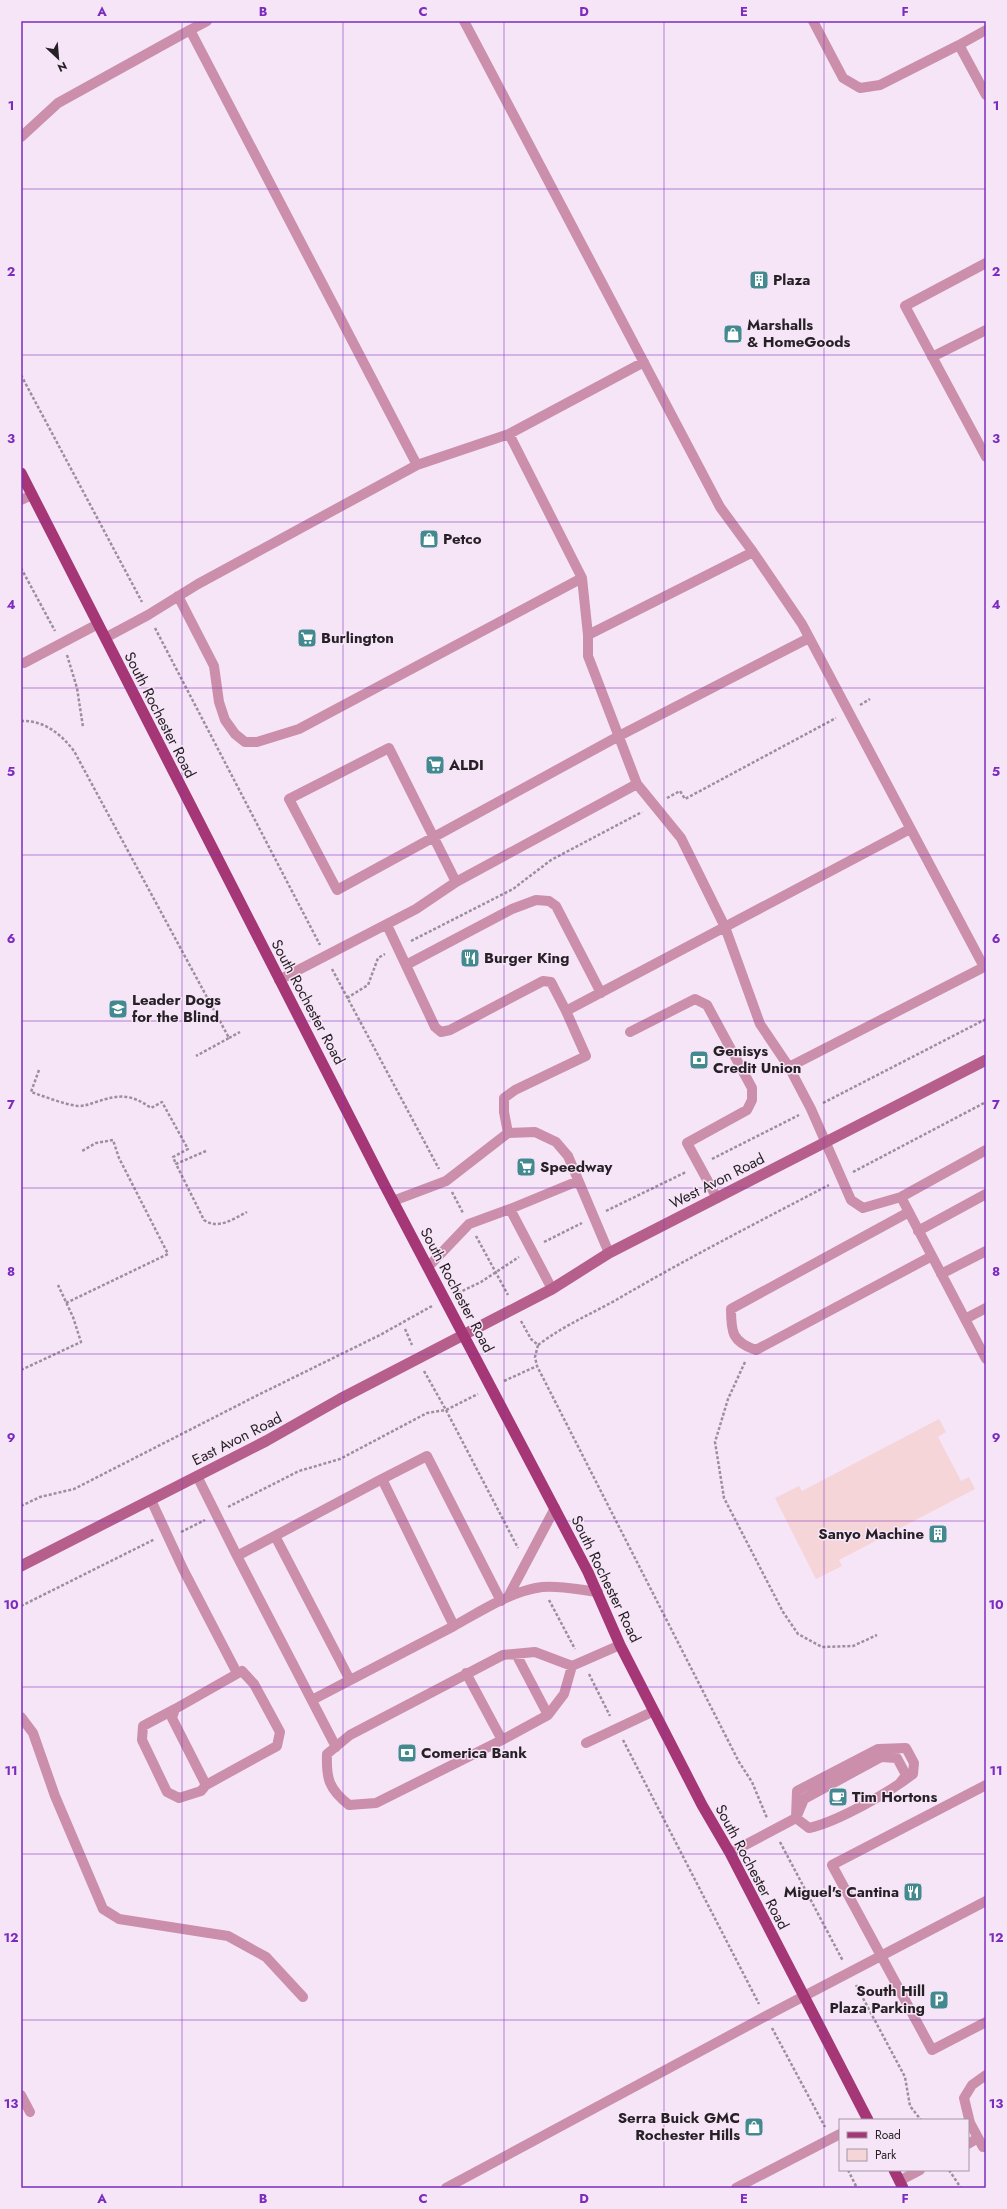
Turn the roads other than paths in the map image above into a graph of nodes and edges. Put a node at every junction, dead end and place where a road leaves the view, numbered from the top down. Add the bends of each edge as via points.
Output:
1 (207, 21) edge
2 (464, 21) edge
3 (813, 21) edge
4 (190, 30) junction
5 (986, 30) edge
6 (959, 45) junction
7 (986, 96) edge
8 (21, 137) edge
9 (986, 263) edge
10 (986, 330) edge
11 (932, 357) junction
12 (644, 362) junction
13 (509, 434) junction
14 (986, 457) edge
15 (417, 465) junction
16 (21, 473) edge
17 (32, 495) junction
18 (21, 500) edge
19 (753, 552) junction
20 (582, 578) junction
21 (178, 596) junction
22 (98, 624) junction
23 (588, 635) junction
24 (105, 638) junction
25 (809, 638) junction
26 (22, 661) edge
27 (619, 736) junction
28 (637, 784) junction
29 (910, 829) junction
30 (434, 837) junction
31 (456, 882) junction
32 (386, 925) junction
33 (725, 927) junction
34 (406, 965) junction
35 (985, 967) edge
36 (279, 980) junction
37 (601, 993) junction
38 (566, 1011) junction
39 (630, 1032) dead end
40 (986, 1060) edge
41 (789, 1067) junction
42 (508, 1133) junction
43 (826, 1142) junction
44 (986, 1150) edge
45 (578, 1181) junction
46 (986, 1194) edge
47 (901, 1197) junction
48 (717, 1198) junction
49 (393, 1201) junction
50 (510, 1209) junction
51 (909, 1212) junction
52 (918, 1231) junction
53 (986, 1251) edge
54 (609, 1253) junction
55 (932, 1256) junction
56 (428, 1267) junction
57 (941, 1274) junction
58 (552, 1289) junction
59 (986, 1308) edge
60 (965, 1319) junction
61 (464, 1334) junction
62 (986, 1359) edge
63 (197, 1476) junction
64 (382, 1479) junction
65 (151, 1500) junction
66 (555, 1508) junction
67 (275, 1536) junction
68 (237, 1556) junction
69 (21, 1566) edge
70 (598, 1592) junction
71 (505, 1599) junction
72 (454, 1626) junction
73 (620, 1645) junction
74 (516, 1654) junction
75 (572, 1666) junction
76 (237, 1673) junction
77 (466, 1673) junction
78 (350, 1680) junction
79 (312, 1700) junction
80 (176, 1709) junction
81 (654, 1711) junction
82 (548, 1714) junction
83 (21, 1717) edge
84 (502, 1740) junction
85 (586, 1742) dead end
86 (336, 1747) junction
87 (206, 1785) junction
88 (986, 1785) edge
89 (796, 1818) junction
90 (730, 1853) junction
91 (986, 1902) edge
92 (881, 1957) junction
93 (303, 1997) dead end
94 (804, 1997) junction
95 (986, 2022) edge
96 (986, 2075) edge
97 (21, 2095) edge
98 (30, 2112) dead end
99 (866, 2119) edge
100 (836, 2136) edge
101 (978, 2138) junction
102 (969, 2143) edge
103 (986, 2147) edge
104 (894, 2171) edge
105 (919, 2171) edge
106 (901, 2185) edge
107 (446, 2188) edge
108 (736, 2188) edge

1 - 4 lane
2 - 12 lane
3 - 6 lane via 843,78 860,88 880,85
4 - 8 lane via 58,103
4 - 15 lane
5 - 6 lane
6 - 7 lane
9 - 11 lane via 905,306
10 - 11 lane
11 - 14 lane
12 - 13 lane
12 - 19 lane via 720,507
13 - 15 lane
13 - 20 lane
15 - 21 lane
16 - 17 main road, South Rochester Road
17 - 18 lane
17 - 22 main road, South Rochester Road
19 - 23 lane
19 - 25 lane
20 - 21 lane via 299,728 257,742 245,742 235,734 225,720 219,702 214,666
20 - 23 lane
21 - 24 lane
22 - 24 main road, South Rochester Road
22 - 26 lane
23 - 27 lane via 588,656
24 - 36 main road, South Rochester Road
25 - 27 lane
25 - 29 lane
27 - 28 lane
27 - 30 lane
28 - 31 lane
28 - 33 lane via 681,838
29 - 33 lane
29 - 35 lane
30 - 30 lane via 389,748 289,799 337,890
30 - 31 lane
31 - 32 lane via 416,910
32 - 34 lane
32 - 36 lane
33 - 37 lane
33 - 41 lane via 760,1024
34 - 37 lane via 512,909 536,900 549,901 556,906
34 - 38 lane via 435,1027 441,1032 450,1030 543,981 551,982
35 - 41 lane
36 - 49 main road, South Rochester Road
37 - 38 lane
38 - 42 lane via 586,1056 515,1090 504,1098
39 - 48 lane via 695,999 707,1005 752,1088 752,1100 747,1110 687,1143
40 - 43 main road, West Avon Road
41 - 43 lane
42 - 45 lane via 535,1132 556,1142 568,1156
42 - 49 lane via 446,1181
43 - 47 lane via 851,1200 863,1208
43 - 48 main road, West Avon Road
44 - 47 lane
45 - 50 lane
45 - 54 lane
46 - 52 lane
47 - 51 lane
48 - 54 main road, West Avon Road
49 - 56 main road, South Rochester Road
50 - 56 lane via 469,1224
50 - 58 lane
51 - 52 lane
51 - 55 lane via 731,1309 731,1329 741,1345 756,1350
52 - 55 lane
53 - 57 lane
54 - 58 main road, West Avon Road
55 - 57 lane
56 - 61 main road, South Rochester Road
57 - 60 lane
58 - 61 main road, West Avon Road
59 - 60 lane
60 - 62 lane
61 - 63 main road, East Avon Road
61 - 66 main road, South Rochester Road
63 - 65 main road, East Avon Road
63 - 68 lane
64 - 67 lane
64 - 71 lane via 427,1456
64 - 72 lane
65 - 69 main road, East Avon Road
65 - 76 lane via 183,1569
66 - 70 main road, South Rochester Road
66 - 71 lane via 528,1564
67 - 68 lane
67 - 78 lane
68 - 79 lane
70 - 71 lane via 542,1587
70 - 73 main road, South Rochester Road
71 - 72 lane
72 - 78 lane
73 - 75 lane
73 - 81 main road, South Rochester Road
74 - 75 lane via 535,1652
74 - 77 lane via 503,1655
74 - 82 lane
75 - 82 lane via 564,1694
76 - 80 lane
76 - 87 lane via 242,1671 254,1684 280,1732 277,1746
77 - 84 lane
77 - 86 lane via 350,1735
78 - 79 lane
79 - 86 lane
80 - 87 lane via 172,1718
80 - 87 lane via 143,1726 142,1740 167,1792 179,1798 201,1790
81 - 85 lane
81 - 90 main road, South Rochester Road via 702,1805
82 - 84 lane
83 - 93 lane via 33,1733 55,1796 102,1909 119,1919 228,1936 266,1957
84 - 86 lane via 410,1787 366,1805 349,1805 336,1794 326,1776 327,1754
88 - 92 lane via 832,1865
89 - 89 lane via 809,1828 824,1825 899,1784 913,1774 914,1763 906,1748 878,1749 797,1791
89 - 90 lane
90 - 94 main road, South Rochester Road
91 - 92 lane
92 - 94 lane
92 - 95 lane via 932,2050
94 - 99 main road, South Rochester Road
94 - 107 lane
96 - 101 lane via 972,2085 964,2098 970,2123
97 - 98 lane
100 - 108 lane
101 - 102 lane
101 - 103 lane via 983,2147
104 - 106 main road
105 - 106 lane

